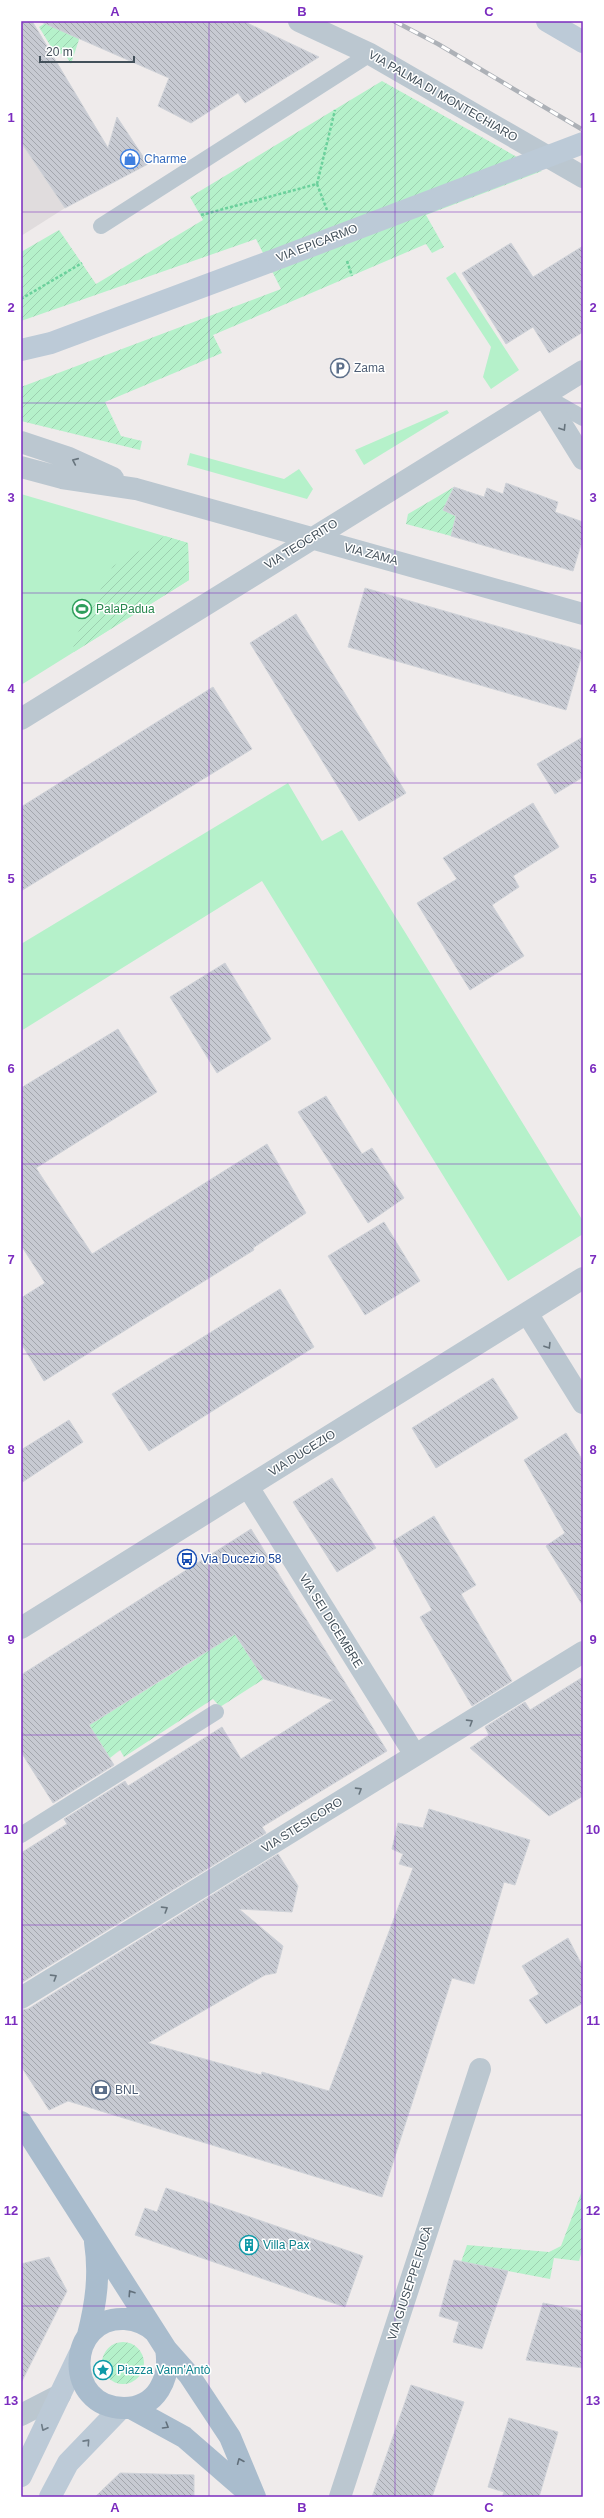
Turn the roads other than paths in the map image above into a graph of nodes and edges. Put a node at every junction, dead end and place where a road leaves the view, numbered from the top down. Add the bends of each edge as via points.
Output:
1 (300, 21) edge
2 (547, 21) edge
3 (583, 42) edge
4 (370, 54) junction
5 (583, 142) edge
6 (583, 177) edge
7 (101, 226) dead end
8 (51, 343) junction
9 (21, 350) edge
10 (21, 362) edge
11 (583, 371) edge
12 (544, 396) junction
13 (583, 418) edge
14 (21, 442) edge
15 (583, 459) edge
16 (21, 467) edge
17 (136, 488) junction
18 (312, 538) junction
19 (583, 614) edge
20 (21, 719) edge
21 (583, 1278) edge
22 (527, 1313) junction
23 (583, 1403) edge
24 (248, 1487) junction
25 (21, 1628) edge
26 (583, 1652) edge
27 (216, 1712) dead end
28 (415, 1756) junction
29 (21, 1835) edge
30 (21, 1998) edge
31 (480, 2069) dead end
32 (21, 2122) edge
33 (94, 2235) junction
34 (88, 2335) junction
35 (163, 2343) junction
36 (80, 2355) junction
37 (60, 2395) junction
38 (126, 2408) junction
39 (21, 2415) edge
40 (21, 2476) edge
41 (50, 2497) edge
42 (254, 2497) edge
43 (340, 2497) edge

1 - 4 street, VIA PALMA DI MONTECHIARO
2 - 3 main road
4 - 6 street, VIA PALMA DI MONTECHIARO
4 - 7 lane
5 - 8 main road, VIA EPICARMO, bridge
8 - 9 main road
8 - 10 main road
11 - 12 street, VIA TEOCRITO
12 - 13 lane
12 -> 15 street
12 - 18 street, VIA TEOCRITO
17 -> 14 street via 69,458
16 - 17 street via 62,478
17 - 18 street, VIA ZAMA
18 - 19 street, VIA ZAMA
18 - 20 street, VIA TEOCRITO
21 - 22 street, VIA DUCEZIO
22 -> 23 street
22 - 24 street, VIA DUCEZIO
24 - 25 street, VIA DUCEZIO
24 - 28 street, VIA SEI DICEMBRE
28 -> 26 street, VIA STESICORO
27 - 29 lane
30 -> 28 street, VIA STESICORO
31 - 43 street, VIA GIUSEPPE FUCÀ
32 - 33 main road
33 - 34 main road via 99,2268 97,2296
35 -> 33 main road
34 - 35 main road via 107,2322 119,2319 142,2323
34 - 36 main road
35 - 38 main road via 167,2373 163,2385 146,2402
42 -> 35 main road via 230,2437 189,2375
36 - 37 main road
36 - 38 main road via 80,2375 89,2393 105,2405
37 - 39 street
37 -> 40 main road
41 -> 38 main road via 68,2463
38 -> 42 main road via 184,2437

